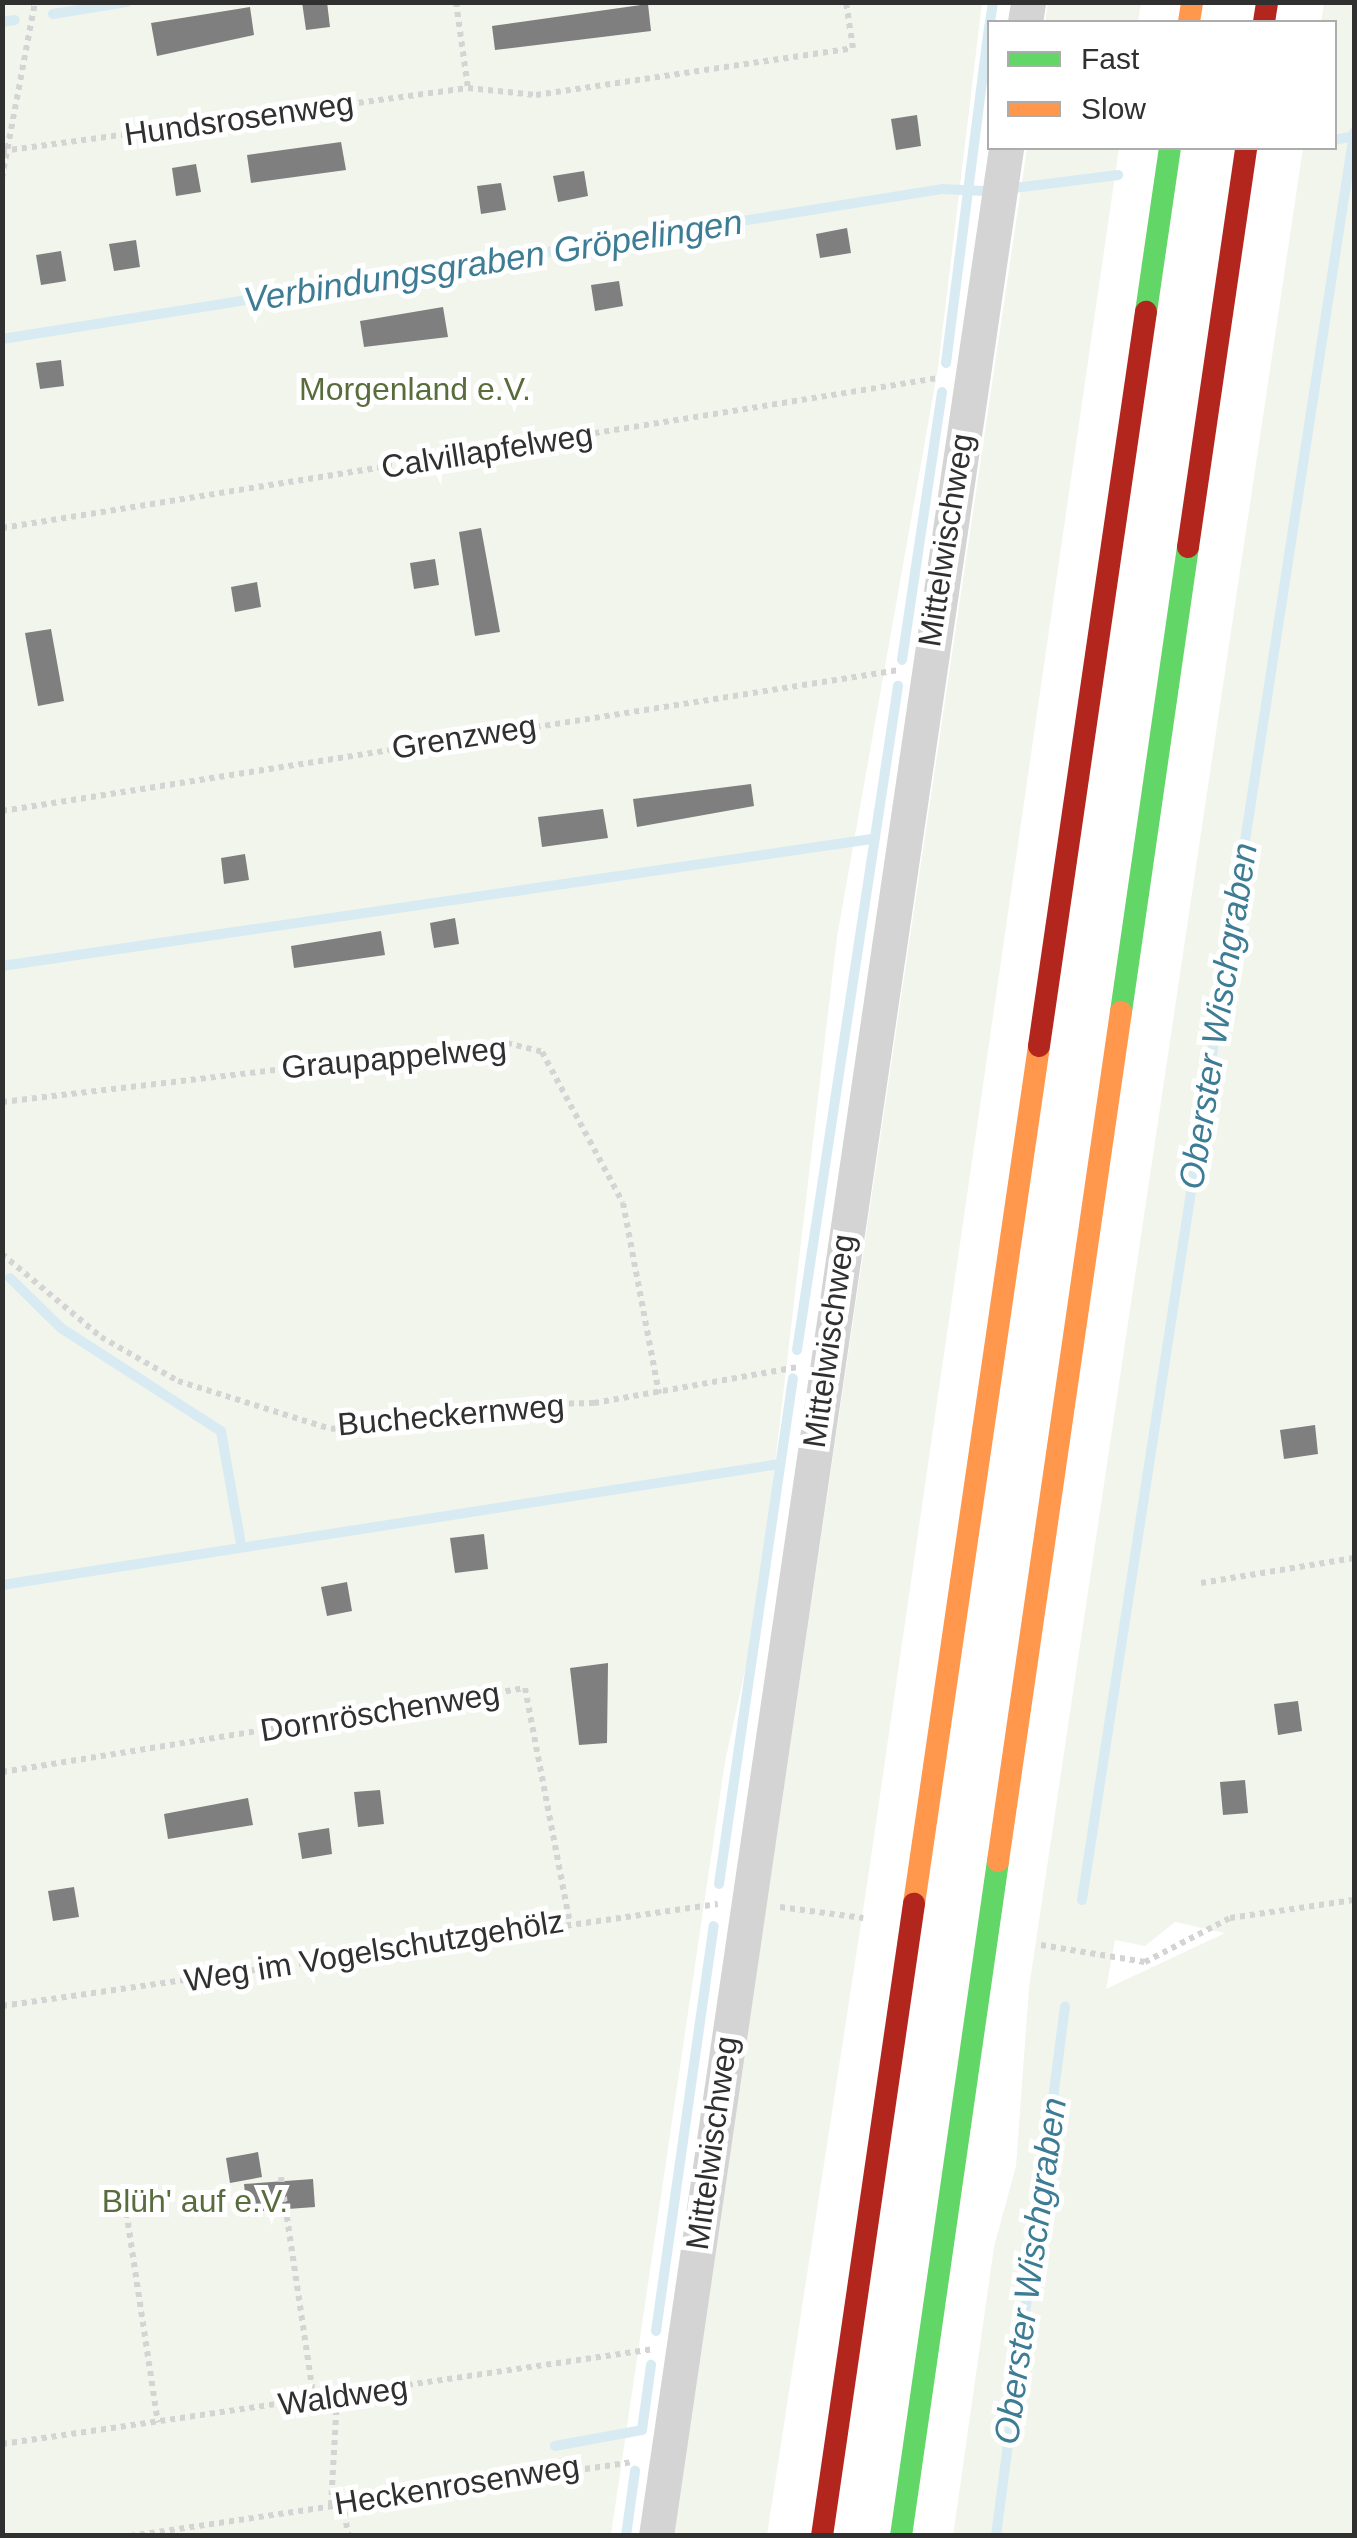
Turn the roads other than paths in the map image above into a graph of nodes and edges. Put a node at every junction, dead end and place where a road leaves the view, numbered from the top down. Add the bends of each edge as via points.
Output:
1 (1006, 150) edge
2 (1170, 150) edge
3 (1246, 150) edge
4 (656, 2536) edge
5 (822, 2536) edge
6 (901, 2536) edge

1 - 4 street, Mittelwischweg
2 - 5 highway
3 - 6 highway

